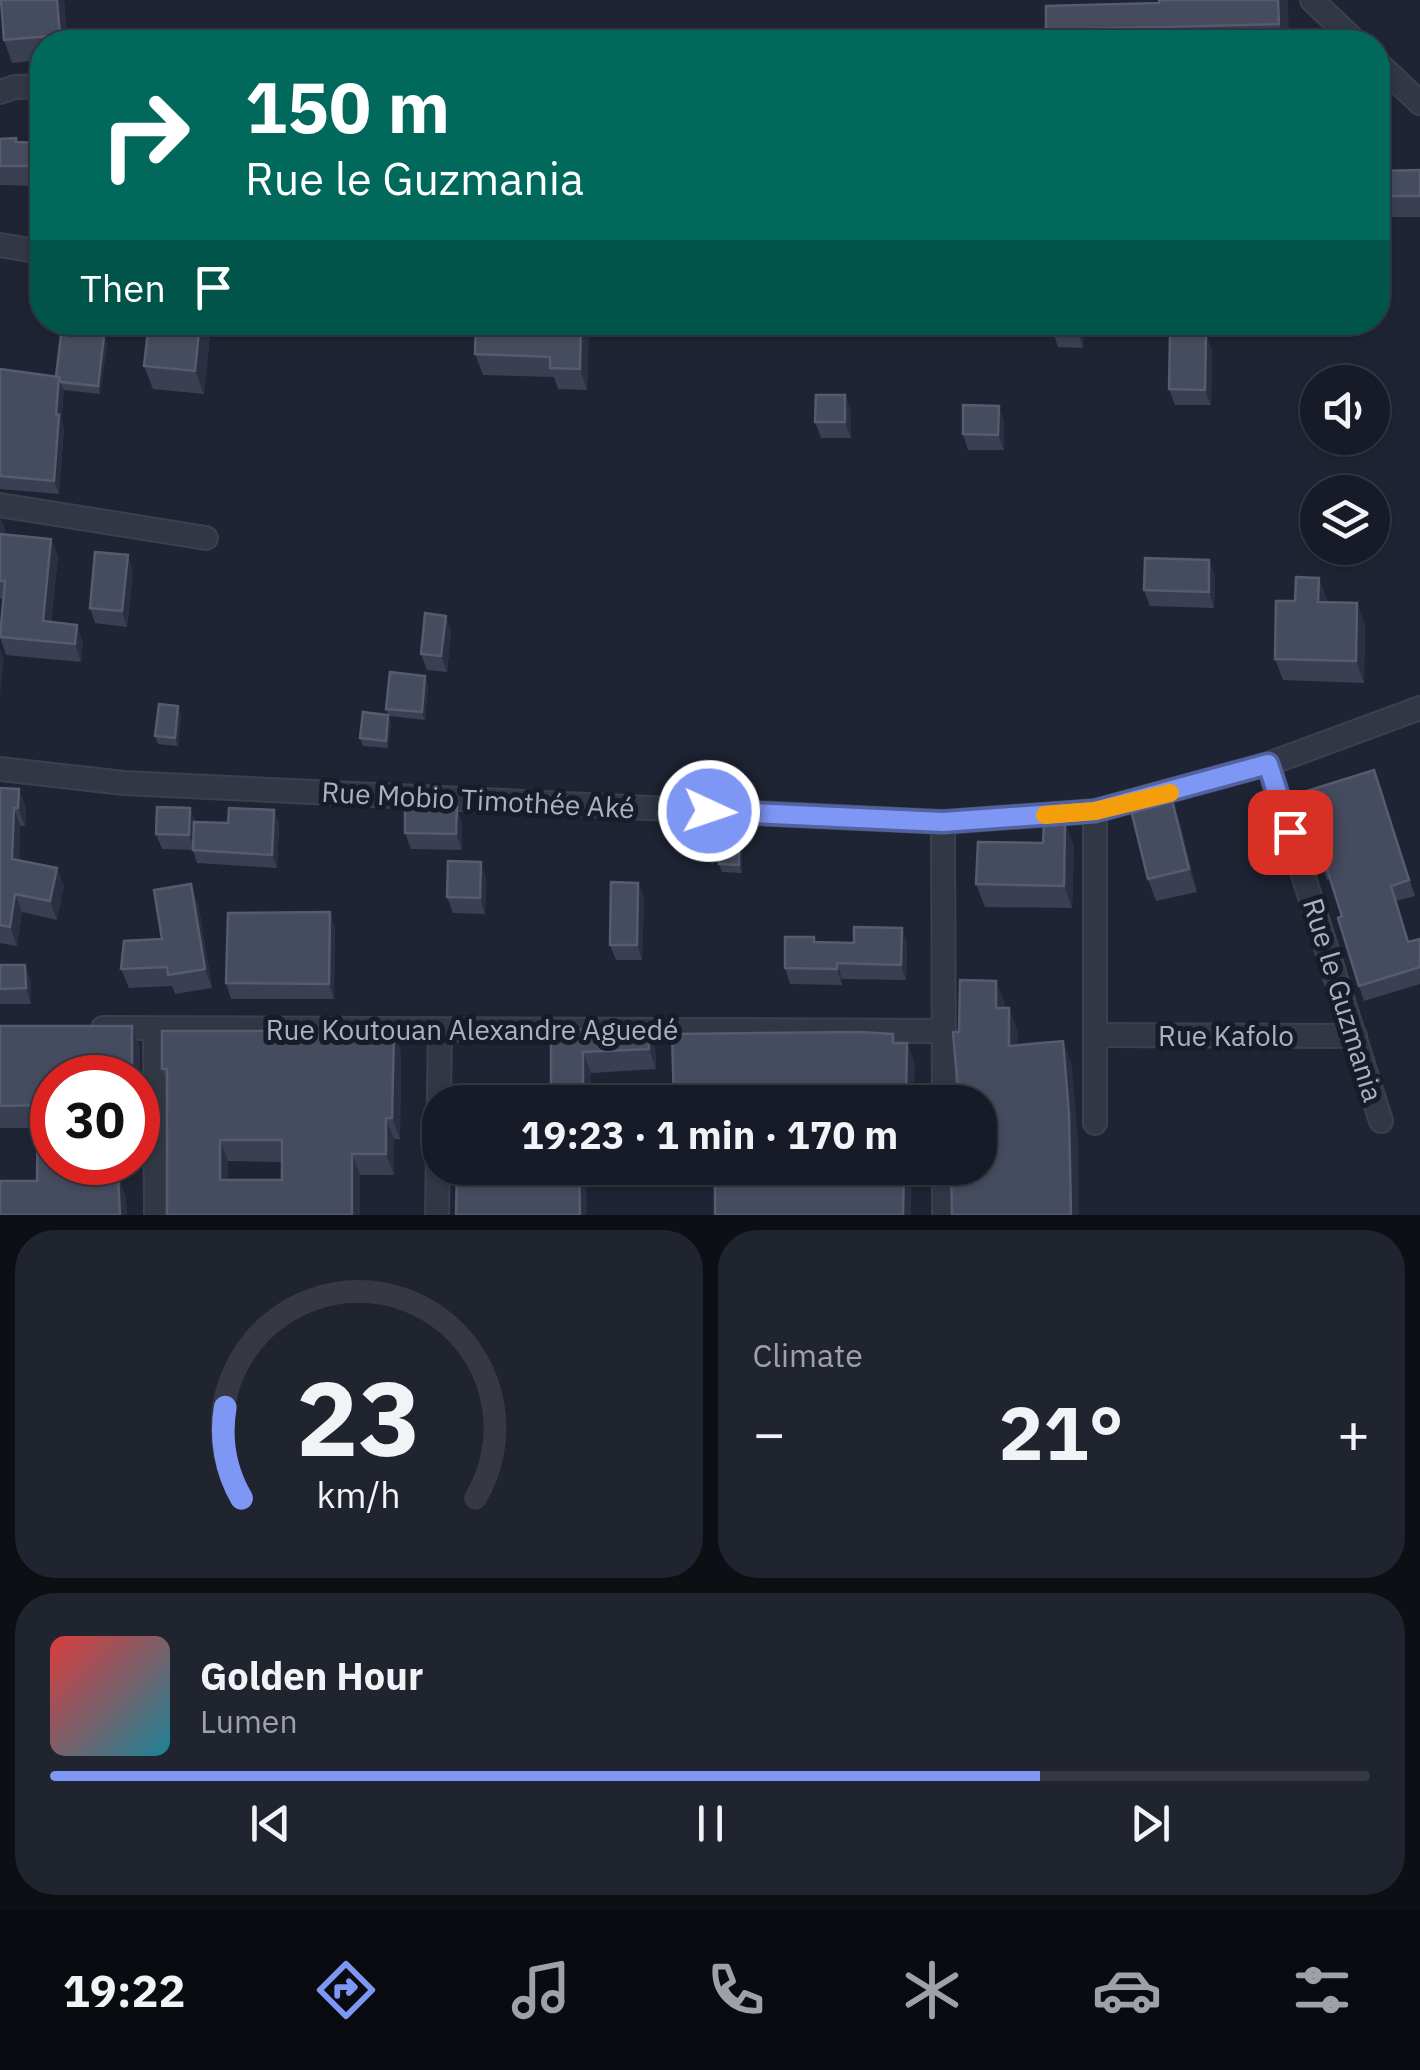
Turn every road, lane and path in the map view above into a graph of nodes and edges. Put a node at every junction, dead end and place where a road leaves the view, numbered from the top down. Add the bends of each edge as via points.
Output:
1 (1312, 0) edge
2 (1343, 30) edge
3 (1390, 74) edge
4 (30, 86) edge
5 (0, 92) edge
6 (1420, 103) edge
7 (0, 245) edge
8 (30, 250) edge
9 (0, 505) edge
10 (206, 538) dead end
11 (1420, 708) edge
12 (1268, 764) junction
13 (0, 770) edge
14 (1095, 811) junction
15 (943, 822) junction
16 (78, 1028) edge
17 (155, 1029) junction
18 (440, 1030) junction
19 (944, 1032) junction
20 (1096, 1036) junction
21 (1355, 1036) junction
22 (944, 1085) edge
23 (1380, 1121) dead end
24 (1096, 1123) dead end
25 (944, 1185) edge
26 (156, 1215) edge
27 (437, 1215) edge
28 (944, 1215) edge

1 - 2 street
3 - 6 street
4 - 5 street
7 - 8 street
9 - 10 street
11 - 12 street, Rue Mobio Timothée Aké
12 - 14 street, Rue Mobio Timothée Aké
12 - 21 street, Rue le Guzmania
13 - 15 street, Rue Mobio Timothée Aké via 124,784
14 - 15 street, Rue Mobio Timothée Aké
14 - 20 street
15 - 19 street
16 - 17 street, Rue Koutouan Alexandre Aguedé
17 - 18 street, Rue Koutouan Alexandre Aguedé
17 - 26 street
18 - 19 street, Rue Koutouan Alexandre Aguedé
18 - 27 street
19 - 22 street
20 - 21 street, Rue Kafolo
20 - 24 street
21 - 23 street, Rue le Guzmania
25 - 28 street

